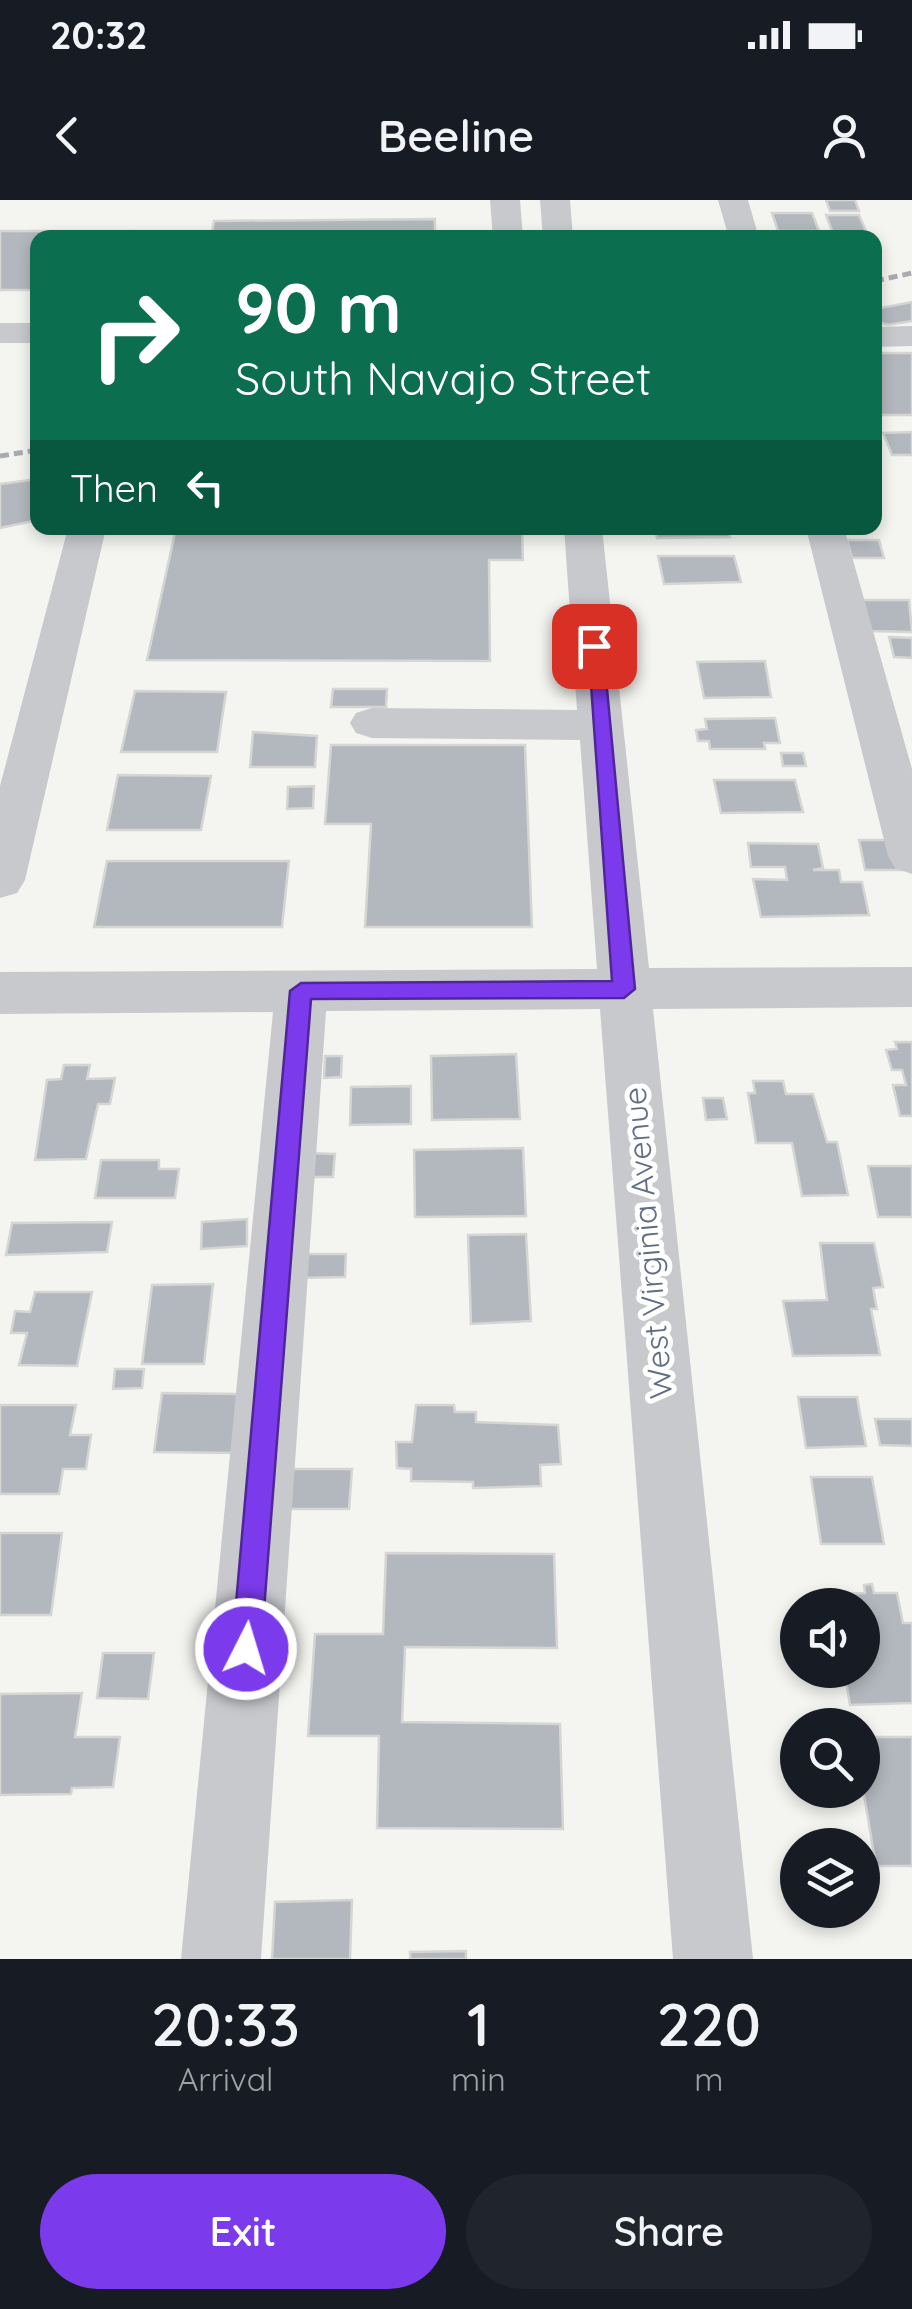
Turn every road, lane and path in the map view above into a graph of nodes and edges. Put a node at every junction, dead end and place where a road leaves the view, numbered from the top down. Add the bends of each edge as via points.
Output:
1 (505, 200) edge
2 (555, 200) edge
3 (734, 200) edge
4 (507, 230) edge
5 (557, 230) edge
6 (742, 230) edge
7 (0, 333) edge
8 (30, 333) edge
9 (882, 336) edge
10 (912, 336) edge
11 (86, 535) edge
12 (585, 535) edge
13 (827, 535) edge
14 (0, 690) edge
15 (50, 690) junction
16 (372, 723) dead end
17 (601, 725) junction
18 (912, 856) edge
19 (0, 880) edge
20 (912, 986) edge
21 (624, 989) junction
22 (301, 991) junction
23 (0, 993) edge
24 (221, 1959) edge
25 (713, 1959) edge

1 - 4 street
2 - 5 street
3 - 6 street
7 - 8 street
9 - 10 street
11 - 15 street
12 - 17 street, West Virginia Avenue
13 - 18 street
14 - 15 street
15 - 19 street
16 - 17 street
17 - 21 street, West Virginia Avenue
20 - 21 street
21 - 22 street
21 - 25 street, West Virginia Avenue
22 - 23 street
22 - 24 street

